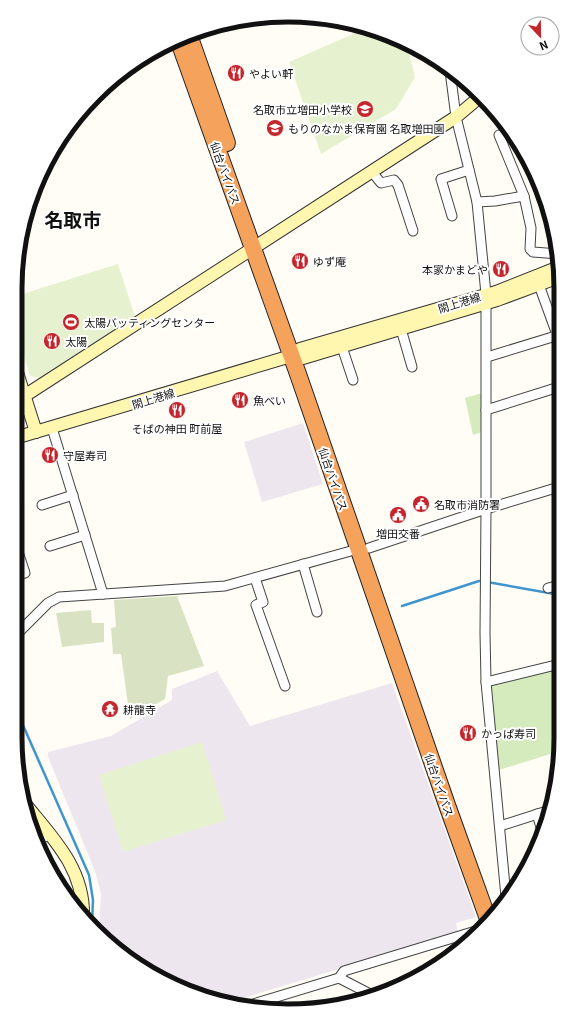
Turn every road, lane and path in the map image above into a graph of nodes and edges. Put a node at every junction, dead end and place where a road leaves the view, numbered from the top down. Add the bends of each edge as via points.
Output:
1 (191, 40) edge
2 (180, 45) edge
3 (451, 78) edge
4 (476, 100) edge
5 (456, 117) junction
6 (499, 136) dead end
7 (469, 170) junction
8 (372, 172) junction
9 (524, 196) junction
10 (477, 202) junction
11 (452, 216) dead end
12 (413, 232) dead end
13 (257, 246) junction
14 (552, 253) edge
15 (553, 269) edge
16 (553, 279) edge
17 (539, 285) junction
18 (487, 299) junction
19 (554, 326) edge
20 (401, 329) junction
21 (554, 338) edge
22 (342, 347) junction
23 (298, 355) junction
24 (487, 357) junction
25 (412, 367) dead end
26 (353, 380) dead end
27 (554, 389) edge
28 (22, 398) edge
29 (22, 403) edge
30 (486, 410) junction
31 (52, 428) junction
32 (36, 432) junction
33 (22, 436) edge
34 (554, 488) edge
35 (73, 495) junction
36 (42, 505) dead end
37 (486, 509) junction
38 (85, 535) junction
39 (50, 546) dead end
40 (363, 548) junction
41 (22, 564) edge
42 (303, 564) junction
43 (22, 574) edge
44 (255, 578) junction
45 (554, 586) edge
46 (548, 588) dead end
47 (103, 594) junction
48 (317, 612) dead end
49 (22, 629) edge
50 (554, 665) edge
51 (486, 682) junction
52 (285, 686) dead end
53 (544, 812) edge
54 (33, 813) edge
55 (537, 814) junction
56 (540, 824) edge
57 (500, 826) junction
58 (50, 834) junction
59 (41, 838) edge
60 (505, 891) edge
61 (82, 906) edge
62 (493, 907) edge
63 (486, 915) edge
64 (468, 933) edge
65 (339, 978) junction
66 (367, 992) edge
67 (259, 1002) edge

1 - 13 highway, 仙台バイパス
2 - 13 highway, 仙台バイパス
3 - 5 street
4 - 5 main road
5 - 7 street
5 - 8 main road
6 - 9 street
7 - 10 street
7 - 11 street via 441,178
8 - 12 street via 381,183 394,180 398,185
8 - 13 main road
9 - 10 street
9 - 14 street via 531,228 530,249 533,252
10 - 18 street
13 - 23 highway, 仙台バイパス
13 - 28 main road
15 - 18 main road, 閖上港線
16 - 17 main road, 閖上港線
17 - 18 main road, 閖上港線
17 - 19 street
18 - 20 main road, 閖上港線
18 - 23 main road, 閖上港線
18 - 24 street
20 - 22 main road, 閖上港線
20 - 25 street
21 - 24 street
22 - 23 main road, 閖上港線
22 - 26 street
23 - 31 main road, 閖上港線
23 - 40 highway, 仙台バイパス
24 - 30 street
27 - 30 street
29 - 32 main road
30 - 37 street
31 - 32 main road, 閖上港線
31 - 35 street
32 - 33 main road, 閖上港線
34 - 37 street
35 - 36 street
35 - 38 street
37 - 40 street
37 - 51 street
38 - 39 street
38 - 47 street
40 - 42 street
40 - 62 highway, 仙台バイパス
40 - 63 highway, 仙台バイパス via 447,805
41 - 43 street via 25,573
42 - 44 street
42 - 48 street
44 - 47 street via 225,586
44 - 52 street via 263,602 256,605
45 - 46 street
47 - 49 street via 54,599
50 - 51 street
51 - 57 street
53 - 55 street
54 - 58 main road
55 - 56 street
55 - 57 street
57 - 60 street
58 - 59 street
58 - 61 main road via 72,866 81,893
64 - 65 street via 344,971
65 - 66 street
65 - 67 street

